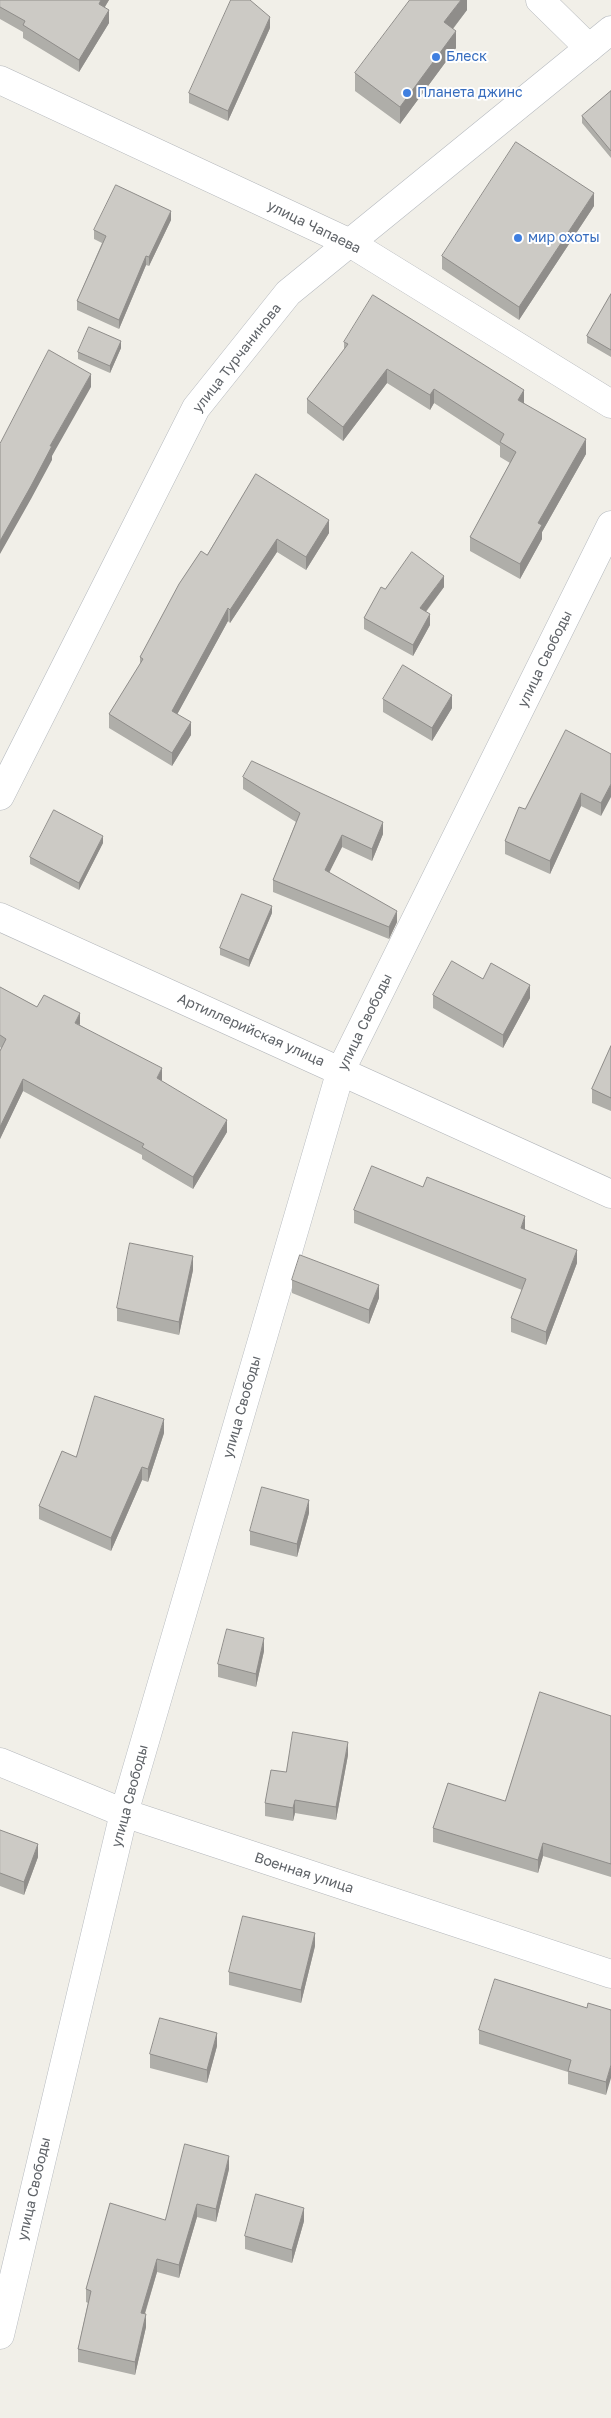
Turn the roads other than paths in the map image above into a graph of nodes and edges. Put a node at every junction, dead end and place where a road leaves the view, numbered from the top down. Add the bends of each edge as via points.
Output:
1 (540, 0) edge
2 (611, 30) edge
3 (589, 48) junction
4 (0, 80) edge
5 (350, 243) junction
6 (611, 404) edge
7 (611, 525) edge
8 (0, 796) edge
9 (0, 917) edge
10 (341, 1070) junction
11 (611, 1194) edge
12 (0, 1762) edge
13 (124, 1813) junction
14 (611, 1974) edge
15 (0, 2335) edge

1 - 3 street
2 - 3 street, улица Турчанинова
3 - 5 street, улица Турчанинова
4 - 5 street, улица Чапаева
5 - 6 street, улица Чапаева
5 - 8 street, улица Турчанинова via 288,293 196,408
7 - 10 street, улица Свободы
9 - 10 street, Артиллерийская улица
10 - 11 street, Артиллерийская улица
10 - 13 street, улица Свободы
12 - 13 street, Военная улица
13 - 14 street, Военная улица
13 - 15 street, улица Свободы

